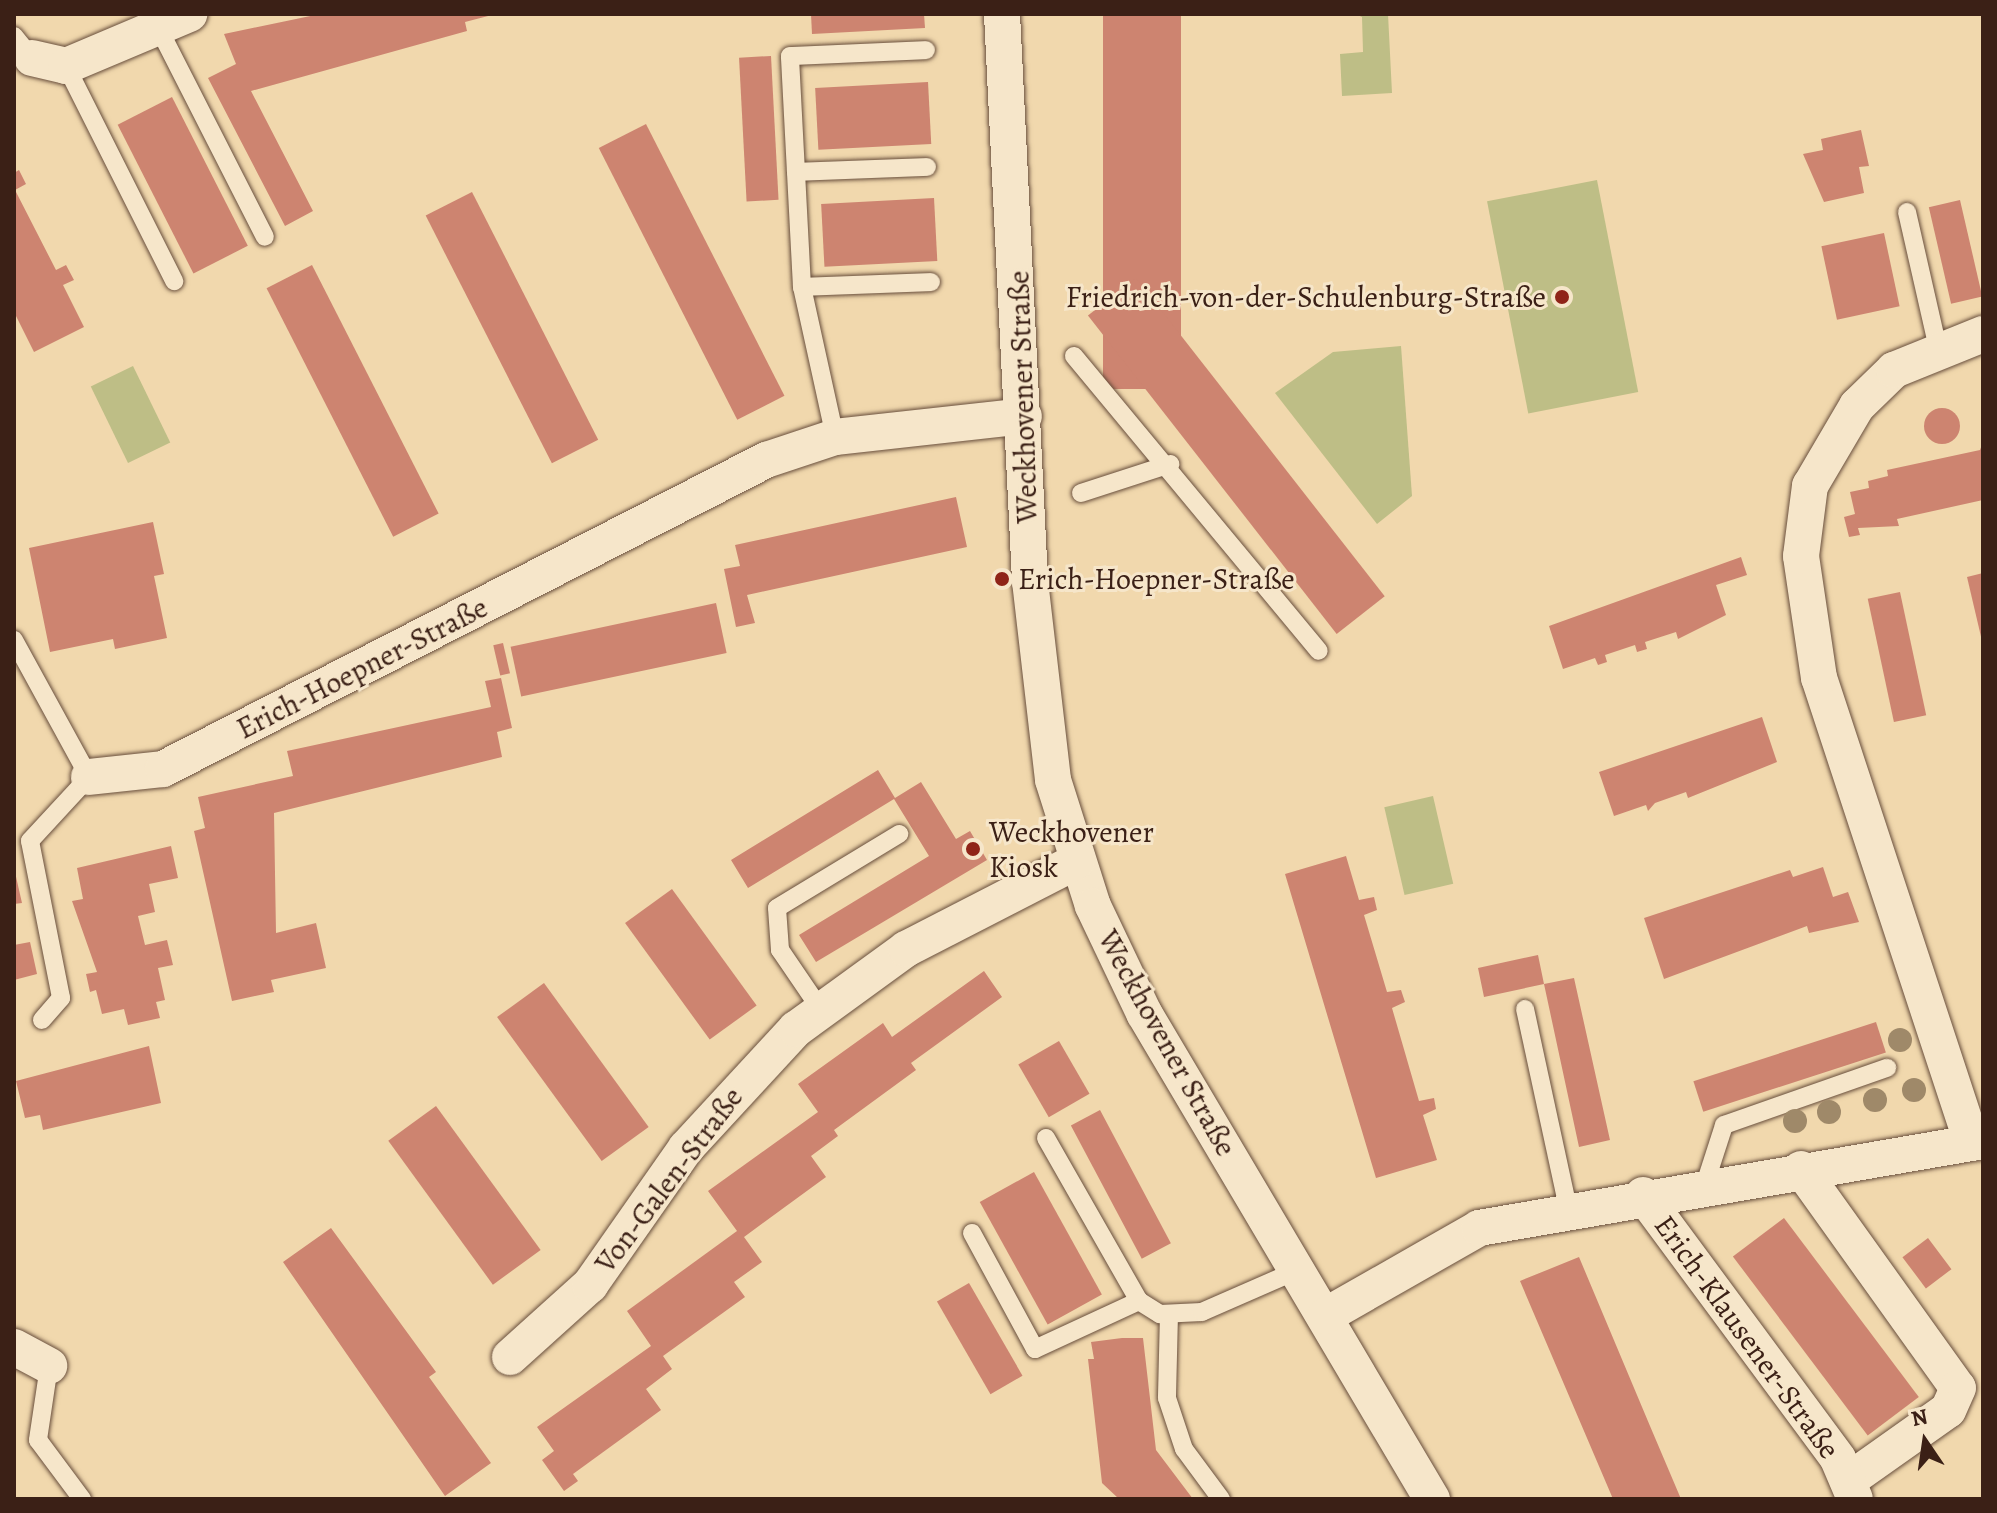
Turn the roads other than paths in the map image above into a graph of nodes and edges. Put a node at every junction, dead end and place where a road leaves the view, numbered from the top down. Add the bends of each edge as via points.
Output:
1 (1002, 14) edge
2 (174, 21) edge
3 (926, 50) dead end
4 (37, 53) edge
5 (927, 167) dead end
6 (796, 172) junction
7 (1907, 212) dead end
8 (265, 237) dead end
9 (174, 281) dead end
10 (931, 282) dead end
11 (802, 287) junction
12 (1983, 334) edge
13 (1938, 349) junction
14 (1074, 356) dead end
15 (1024, 416) junction
16 (835, 437) junction
17 (1170, 464) junction
18 (1081, 493) dead end
19 (14, 640) edge
20 (1319, 651) dead end
21 (89, 777) junction
22 (899, 834) dead end
23 (1077, 861) junction
24 (1525, 1009) dead end
25 (821, 1010) junction
26 (42, 1020) dead end
27 (1887, 1068) dead end
28 (1046, 1138) dead end
29 (1978, 1142) edge
30 (1801, 1169) junction
31 (1705, 1184) junction
32 (1643, 1195) junction
33 (1568, 1208) junction
34 (972, 1233) dead end
35 (1298, 1270) junction
36 (1139, 1301) junction
37 (1169, 1314) junction
38 (1325, 1316) junction
39 (14, 1347) edge
40 (510, 1357) dead end
41 (49, 1366) joint
42 (1852, 1490) edge
43 (82, 1499) edge
44 (1221, 1499) edge
45 (1432, 1499) edge

1 - 15 street, Weckhovener Straße
2 - 4 street
2 - 8 lane
3 - 6 lane via 790,56
4 - 9 lane
5 - 6 lane
6 - 11 lane
7 - 13 lane
10 - 11 lane
11 - 16 lane
12 - 13 street
13 - 29 street via 1875,387 1829,450 1804,519 1802,592 1819,678
14 - 17 lane
15 - 16 street, Erich-Hoepner-Straße
15 - 23 street, Weckhovener Straße via 1037,680
16 - 21 street, Erich-Hoepner-Straße via 766,460 163,769
17 - 18 lane
17 - 20 lane
19 - 21 lane
21 - 26 lane via 30,841 61,998
22 - 25 lane via 777,908 780,950
23 - 25 street, Von-Galen-Straße via 949,923
23 - 35 street, Weckhovener Straße via 1144,1013
24 - 33 lane
25 - 40 street, Von-Galen-Straße via 734,1090 590,1285
27 - 31 lane via 1724,1125
28 - 36 lane
29 - 30 street
30 - 31 street
30 - 42 street, Erich-Klausener-Straße via 1957,1381 1948,1410
31 - 32 street
32 - 33 street
32 - 42 street, Erich-Klausener-Straße
33 - 38 street via 1479,1228
34 - 36 lane via 1035,1349
35 - 37 lane via 1202,1312
35 - 38 street, Weckhovener Straße
36 - 37 lane
37 - 44 lane via 1167,1398 1184,1449
38 - 45 street, Weckhovener Straße
39 - 41 street
41 - 43 lane via 38,1440

